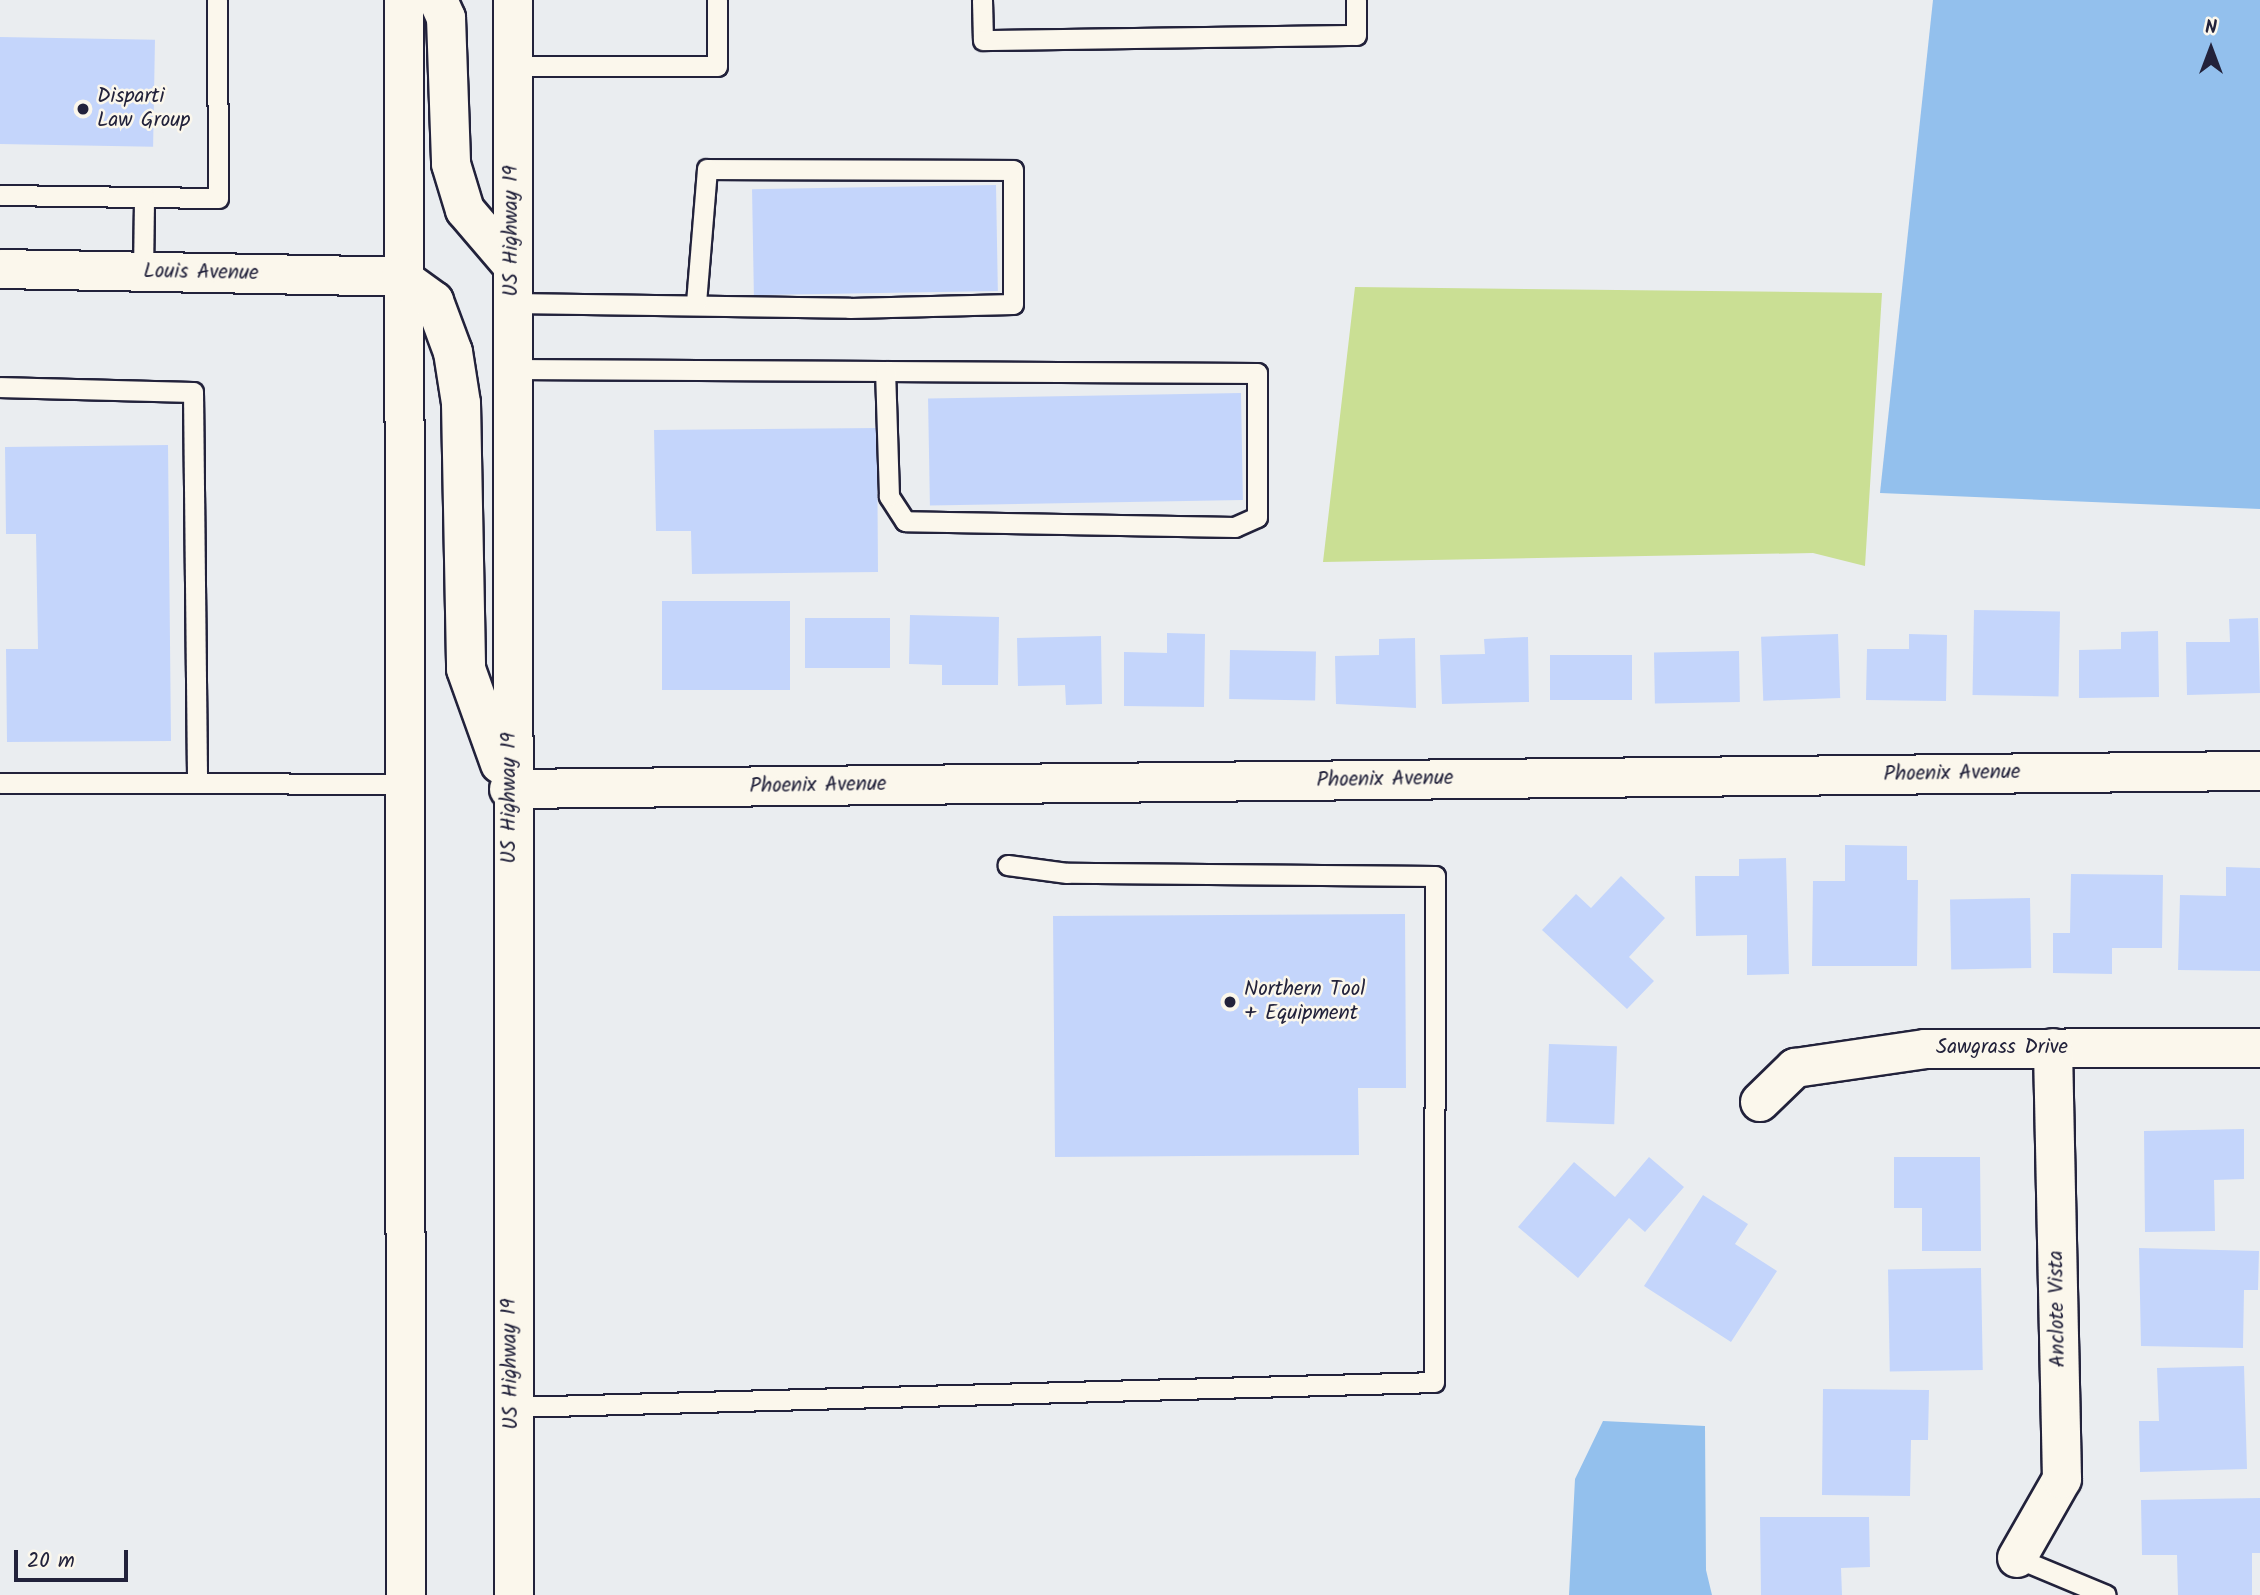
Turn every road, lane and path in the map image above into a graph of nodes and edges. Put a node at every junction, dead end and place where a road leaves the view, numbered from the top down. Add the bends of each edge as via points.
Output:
1 (217, 0) edge
2 (404, 0) edge
3 (438, 0) edge
4 (513, 0) edge
5 (717, 0) edge
6 (982, 0) edge
7 (1356, 0) edge
8 (513, 66) junction
9 (0, 195) edge
10 (144, 197) junction
11 (512, 265) junction
12 (0, 269) edge
13 (143, 272) junction
14 (401, 277) junction
15 (512, 303) junction
16 (696, 304) junction
17 (511, 369) junction
18 (885, 371) junction
19 (0, 387) edge
20 (2260, 771) edge
21 (0, 783) edge
22 (197, 783) junction
23 (403, 784) junction
24 (509, 789) junction
25 (1008, 865) dead end
26 (2053, 1048) junction
27 (2260, 1048) edge
28 (1760, 1102) dead end
29 (513, 1407) junction
30 (2017, 1558) joint
31 (406, 1595) edge
32 (514, 1595) edge
33 (2106, 1595) edge

1 - 10 lane via 218,198
2 - 14 main road
3 - 11 main road via 446,18 451,164 465,210
4 - 8 main road, US Highway 19
5 - 8 lane via 717,66
6 - 7 lane via 982,40 1356,35
8 - 11 main road, US Highway 19
9 - 10 lane
10 - 13 lane
11 - 15 main road, US Highway 19
12 - 13 main road, Louis Avenue
13 - 14 main road, Louis Avenue
14 - 23 main road
14 - 24 main road via 435,301 453,352 461,403 466,669
15 - 16 lane
15 - 17 main road, US Highway 19
16 - 16 lane via 1013,304 1013,170 707,169
17 - 18 lane
17 - 24 main road, US Highway 19
18 - 18 lane via 889,496 905,521 1235,527 1257,517 1257,373
19 - 22 lane via 193,392
20 - 24 main road, Phoenix Avenue
21 - 22 lane
22 - 23 lane
23 - 31 main road
24 - 29 main road, US Highway 19
25 - 29 lane via 1067,873 1435,876 1434,1382
26 - 27 main road, Sawgrass Drive
26 - 28 main road, Sawgrass Drive via 1925,1049 1795,1068
26 - 30 main road, Anclote Vista via 2062,1479
29 - 32 main road, US Highway 19
30 - 33 lane

